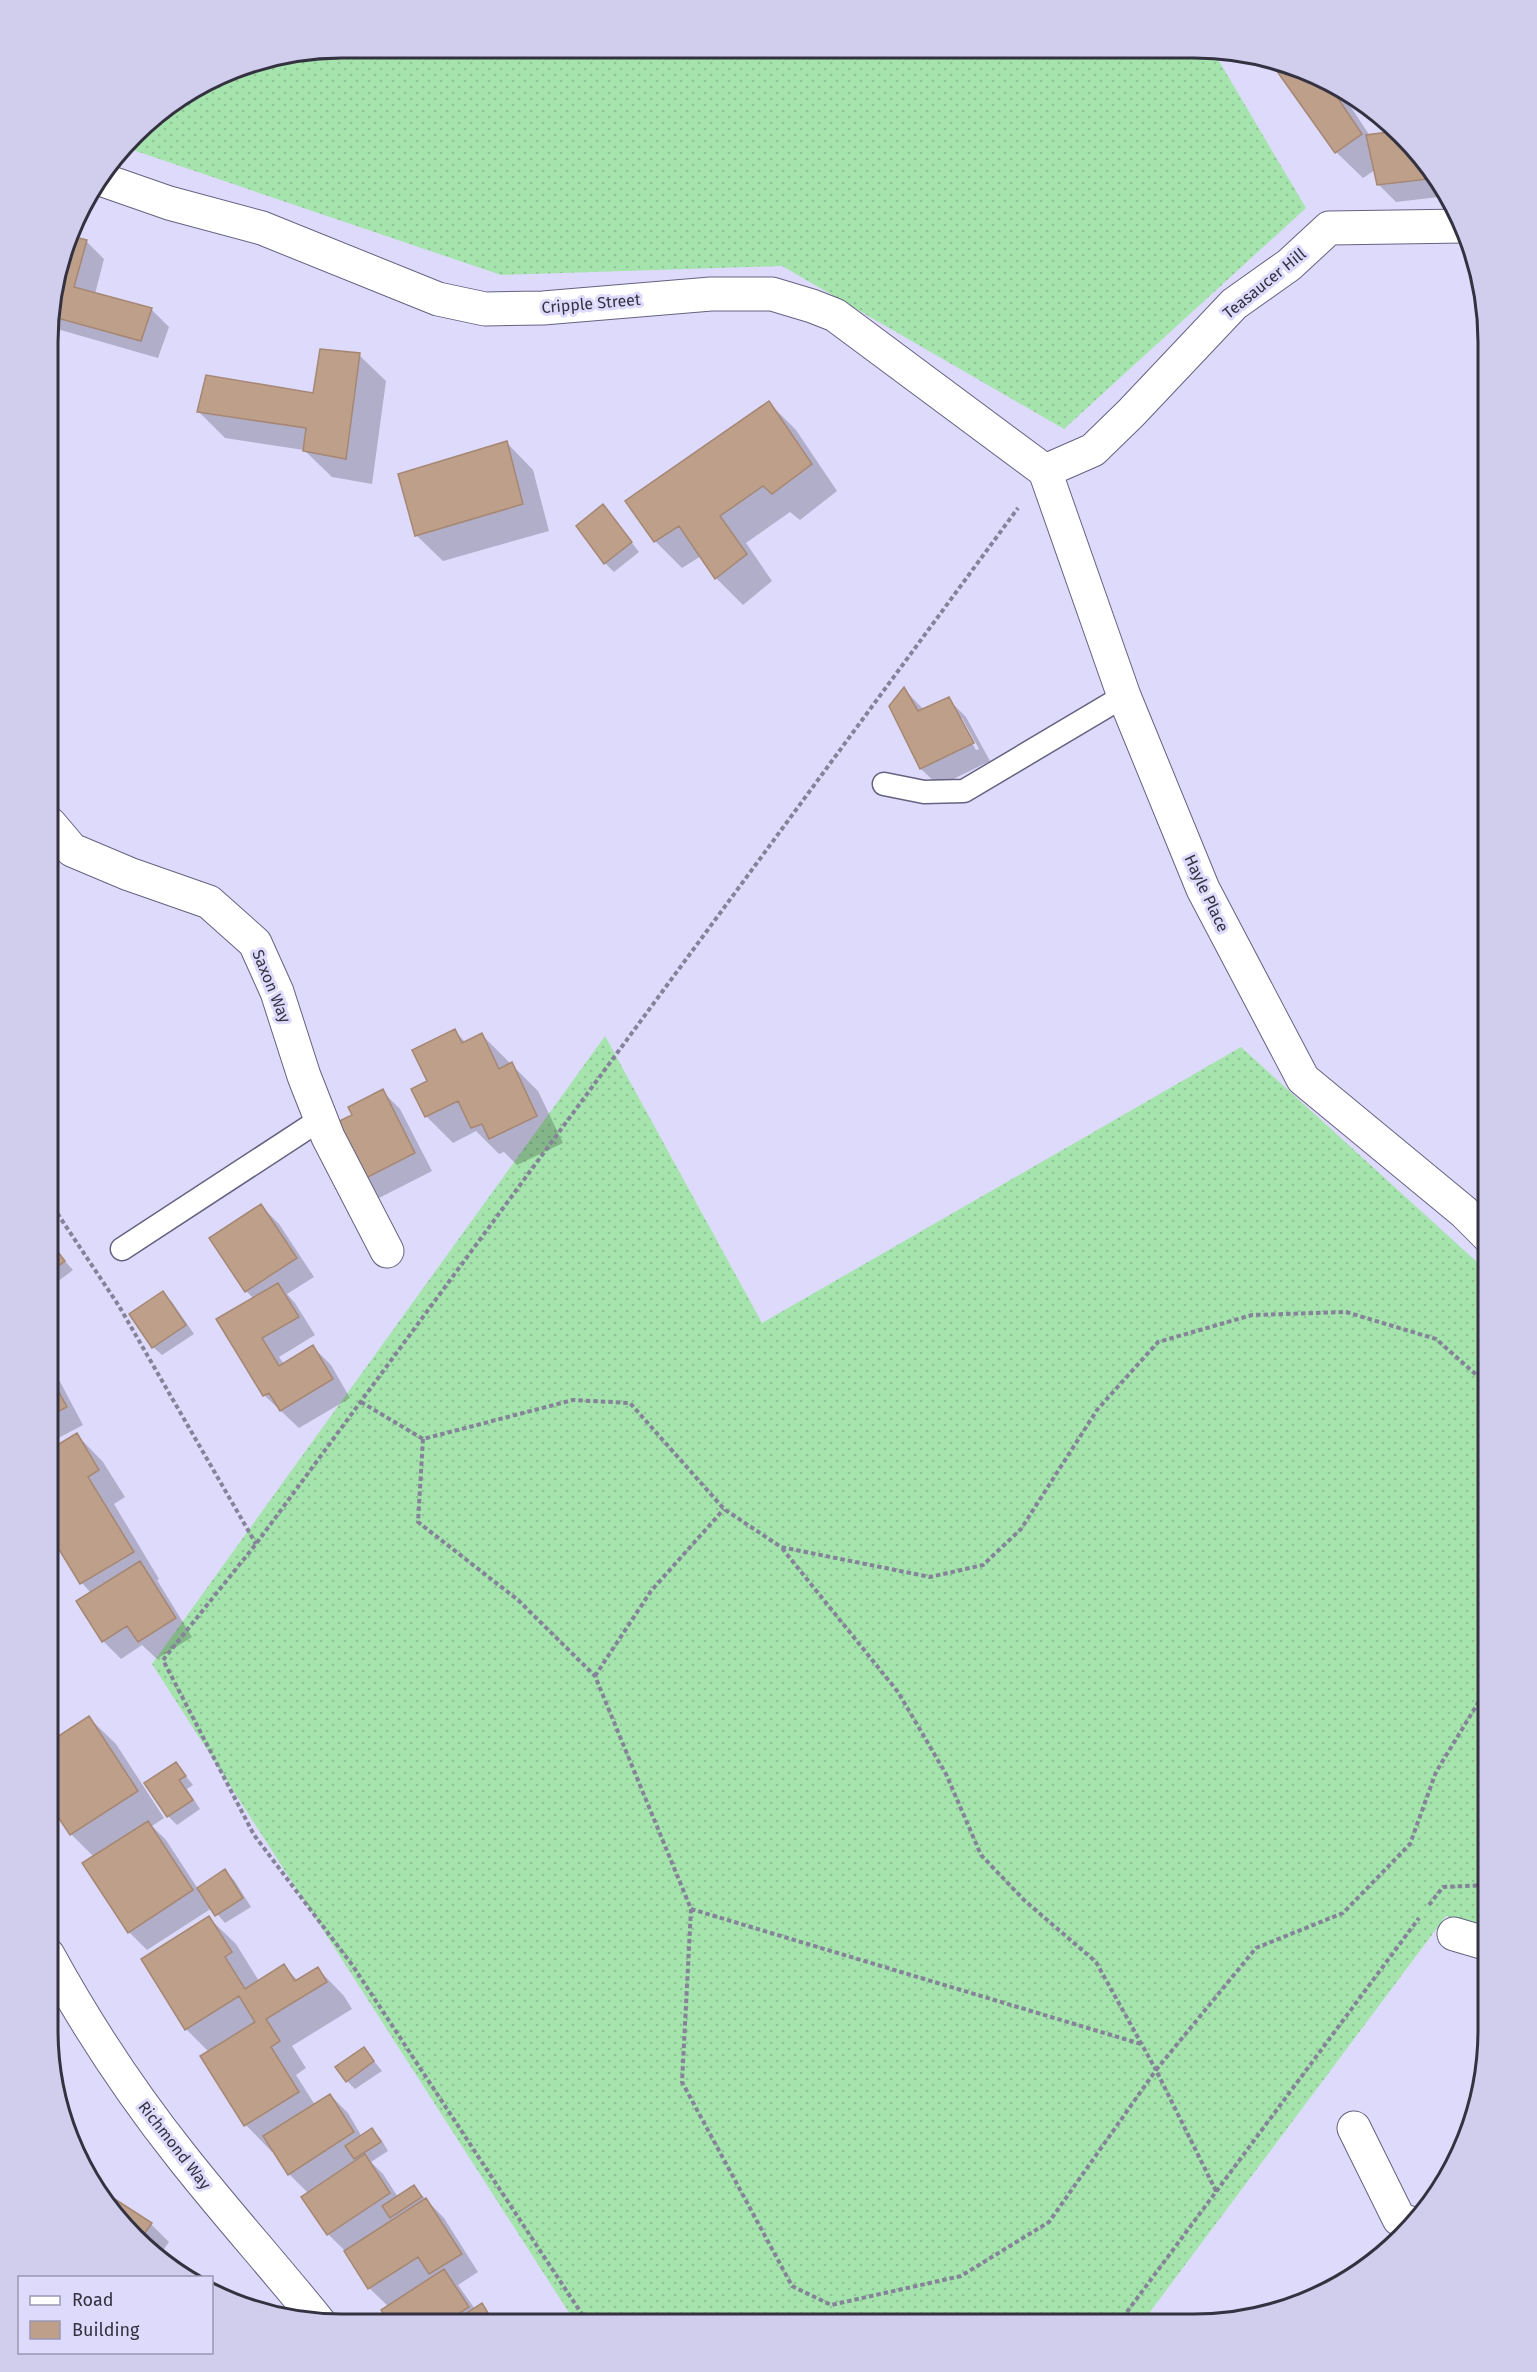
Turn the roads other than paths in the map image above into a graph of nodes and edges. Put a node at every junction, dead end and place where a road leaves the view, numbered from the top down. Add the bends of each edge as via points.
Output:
1 (108, 182) edge
2 (1453, 226) edge
3 (1045, 471) junction
4 (1124, 696) junction
5 (884, 784) dead end
6 (58, 833) edge
7 (321, 1119) junction
8 (1478, 1226) edge
9 (123, 1249) dead end
10 (387, 1251) dead end
11 (1454, 1934) dead end
12 (1478, 1941) edge
13 (58, 1973) edge
14 (1354, 2128) dead end
15 (1404, 2221) edge
16 (310, 2312) edge

1 - 3 street, Cripple Street via 262,228 438,298 485,309 711,294 772,294 812,306 835,315
2 - 3 street, Teasaucer Hill via 1329,228 1289,265 1234,304 1093,450
3 - 4 street, Hayle Place
4 - 5 lane via 964,790 924,792
4 - 8 street, Hayle Place via 1203,889 1303,1079
6 - 7 street, Saxon Way via 72,850 209,902 255,943 277,992
7 - 9 lane
7 - 10 street, Saxon Way
11 - 12 street
13 - 16 street, Richmond Way via 114,2065 182,2157
14 - 15 street via 1399,2219

